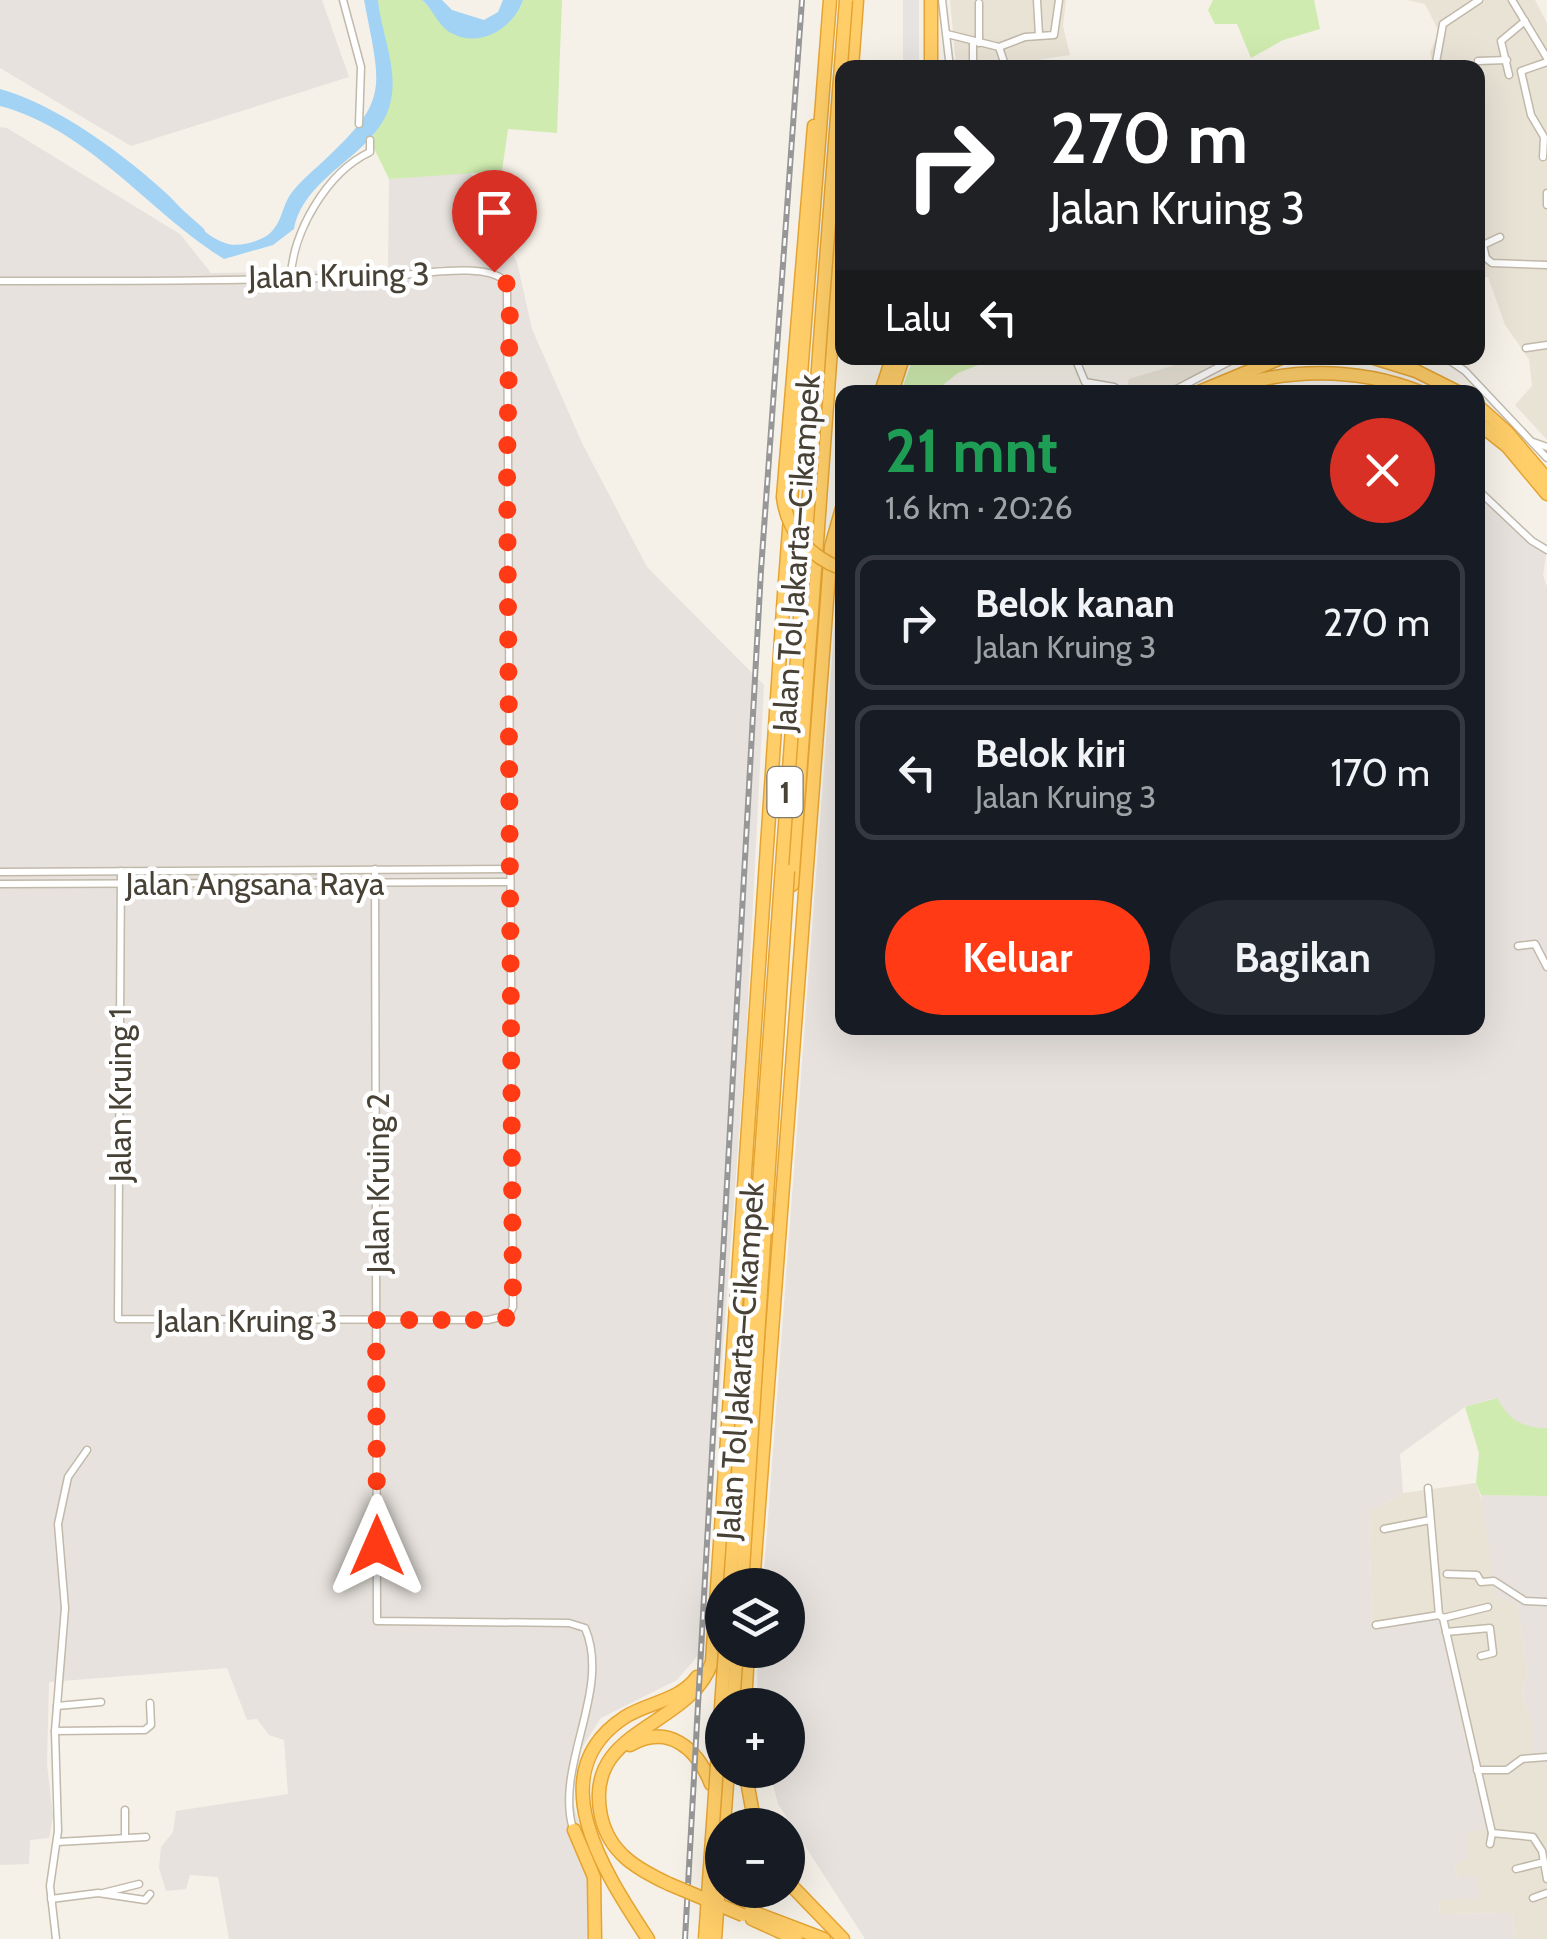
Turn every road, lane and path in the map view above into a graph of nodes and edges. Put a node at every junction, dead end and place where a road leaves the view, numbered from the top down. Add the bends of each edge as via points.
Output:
1 (342, 0) edge
2 (830, 0) edge
3 (843, 0) edge
4 (856, 0) edge
5 (931, 0) edge
6 (942, 0) edge
7 (1037, 0) edge
8 (1059, 0) edge
9 (1480, 0) edge
10 (1512, 0) edge
11 (979, 3) dead end
12 (1470, 3) edge
13 (1525, 21) junction
14 (946, 34) junction
15 (1038, 35) junction
16 (976, 42) junction
17 (999, 47) junction
18 (839, 60) edge
19 (852, 60) edge
20 (931, 60) edge
21 (949, 60) edge
22 (972, 60) dead end
23 (1003, 60) edge
24 (1436, 60) edge
25 (1507, 60) junction
26 (1547, 60) edge
27 (1485, 61) edge
28 (1509, 75) dead end
29 (822, 80) junction
30 (359, 124) dead end
31 (835, 135) edge
32 (1546, 137) edge
33 (370, 140) dead end
34 (1542, 157) dead end
35 (1547, 194) edge
36 (1547, 205) edge
37 (835, 234) edge
38 (1500, 236) dead end
39 (1485, 242) edge
40 (1485, 256) edge
41 (1547, 265) edge
42 (290, 277) junction
43 (0, 281) edge
44 (835, 297) edge
45 (1547, 345) edge
46 (1526, 348) dead end
47 (1078, 365) edge
48 (1223, 365) edge
49 (1265, 365) edge
50 (1397, 365) edge
51 (1456, 365) edge
52 (1102, 385) edge
53 (1184, 385) edge
54 (1216, 385) edge
55 (1247, 385) edge
56 (1397, 385) edge
57 (1444, 385) edge
58 (1478, 385) edge
59 (1485, 392) edge
60 (1485, 412) edge
61 (1485, 429) edge
62 (1532, 442) junction
63 (1547, 447) edge
64 (1547, 458) edge
65 (1547, 480) edge
66 (1547, 494) edge
67 (1485, 497) edge
68 (835, 533) edge
69 (1547, 550) edge
70 (835, 566) edge
71 (510, 868) junction
72 (374, 870) junction
73 (121, 871) junction
74 (0, 872) edge
75 (375, 882) junction
76 (510, 882) junction
77 (121, 883) junction
78 (0, 884) edge
79 (1518, 946) dead end
80 (1547, 967) edge
81 (118, 1319) joint
82 (376, 1320) junction
83 (86, 1450) dead end
84 (1428, 1488) dead end
85 (1430, 1520) junction
86 (1384, 1529) dead end
87 (724, 1568) edge
88 (728, 1568) edge
89 (743, 1568) edge
90 (743, 1568) edge
91 (754, 1568) edge
92 (1447, 1574) dead end
93 (1547, 1602) edge
94 (1488, 1607) dead end
95 (1441, 1617) junction
96 (1376, 1625) dead end
97 (1446, 1632) junction
98 (1480, 1656) dead end
99 (705, 1665) edge
100 (709, 1668) edge
101 (718, 1668) edge
102 (101, 1702) dead end
103 (150, 1703) dead end
104 (57, 1706) junction
105 (55, 1731) junction
106 (1547, 1757) edge
107 (1478, 1770) junction
108 (705, 1773) edge
109 (711, 1788) edge
110 (125, 1810) dead end
111 (574, 1830) joint
112 (1492, 1834) junction
113 (146, 1836) dead end
114 (125, 1838) junction
115 (57, 1842) junction
116 (1490, 1844) dead end
117 (1544, 1862) junction
118 (1516, 1869) dead end
119 (1547, 1879) edge
120 (670, 1882) junction
121 (139, 1884) dead end
122 (102, 1893) junction
123 (1547, 1893) edge
124 (150, 1894) dead end
125 (1533, 1898) dead end
126 (51, 1899) junction
127 (805, 1900) edge
128 (718, 1908) edge
129 (718, 1908) edge
130 (744, 1912) junction
131 (56, 1939) edge
132 (596, 1939) edge
133 (645, 1939) edge
134 (702, 1939) edge
135 (716, 1939) edge
136 (796, 1939) edge
137 (824, 1939) edge
138 (843, 1939) edge

1 - 30 street via 361,67
2 - 29 highway
3 - 18 highway, 1, bridge
4 - 19 highway
5 - 20 highway
6 - 14 street
7 - 15 street
8 - 15 street via 1057,33
9 - 12 street
10 - 13 street
11 - 16 street
12 - 24 street via 1443,24
13 - 25 street via 1501,40
13 - 26 street
14 - 16 street
14 - 21 street
15 - 17 street
16 - 17 street
16 - 22 street
17 - 23 street
25 - 27 street
25 - 28 street
26 - 32 street via 1521,71 1531,116
29 - 70 highway, bridge via 783,497 801,542
29 - 87 highway
31 - 88 highway, 1, bridge
32 - 34 street
33 - 42 street via 370,152 311,207 292,251
35 - 36 street
37 - 89 highway, 1, bridge via 812,492
38 - 39 street
40 - 41 street via 1492,263
42 - 43 street, Jalan Kruing 3
42 - 71 street, Jalan Kruing 3 via 481,270 507,284
44 - 90 highway, Jalan Tol Jakarta–Cikampek / 1
45 - 46 street
47 - 52 street via 1085,382
48 - 53 street
49 - 54 highway
50 - 57 highway
51 - 58 street
55 - 56 highway via 1324,373
59 - 62 street
60 - 65 highway
61 - 66 highway
62 - 63 street
62 - 64 street
67 - 69 street
68 - 91 highway
71 - 72 street, Jalan Angsana Raya
71 - 76 street, Jalan Kruing 3
72 - 73 street, Jalan Angsana Raya
72 - 75 street, Jalan Kruing 2
73 - 74 street, Jalan Angsana Raya
73 - 77 street, Jalan Kruing 1
75 - 76 street, Jalan Angsana Raya
75 - 77 street, Jalan Angsana Raya
75 - 82 street, Jalan Kruing 2
76 - 82 street, Jalan Kruing 3 via 513,1307 506,1318 494,1320
77 - 78 street, Jalan Angsana Raya
77 - 81 street, Jalan Kruing 1
79 - 80 street via 1535,944
81 - 82 street, Jalan Kruing 3
82 - 111 street, Jalan Kruing 2 via 377,1621 585,1628 588,1707 567,1800
83 - 104 street via 61,1498 58,1524 66,1595
84 - 85 street
85 - 86 street
85 - 95 street
92 - 93 street via 1478,1575 1522,1600
94 - 95 street
95 - 96 street
95 - 97 street
97 - 98 street via 1490,1628 1494,1652
97 - 107 street
99 - 133 highway via 692,1683 618,1722 584,1770 584,1814
100 - 120 highway via 679,1706 620,1746 601,1786 602,1822 615,1848 638,1870
101 - 134 highway, bridge
102 - 104 street
103 - 105 street via 145,1730
104 - 105 street
105 - 115 street
106 - 107 street via 1522,1759 1506,1770
107 - 112 street
108 - 120 highway via 692,1748 660,1736 628,1745 610,1770 605,1808 614,1836 638,1863
109 - 134 highway
110 - 114 street
111 - 132 highway via 594,1877
112 - 116 street
112 - 117 street via 1533,1837
113 - 114 street
114 - 115 street
115 - 126 street
117 - 118 street
117 - 119 street
120 - 130 highway, bridge
121 - 122 street
122 - 124 street via 136,1900
122 - 126 street
123 - 125 street
126 - 131 street
127 - 138 highway
128 - 135 highway, bridge
129 - 135 highway
130 - 136 highway
130 - 137 highway

